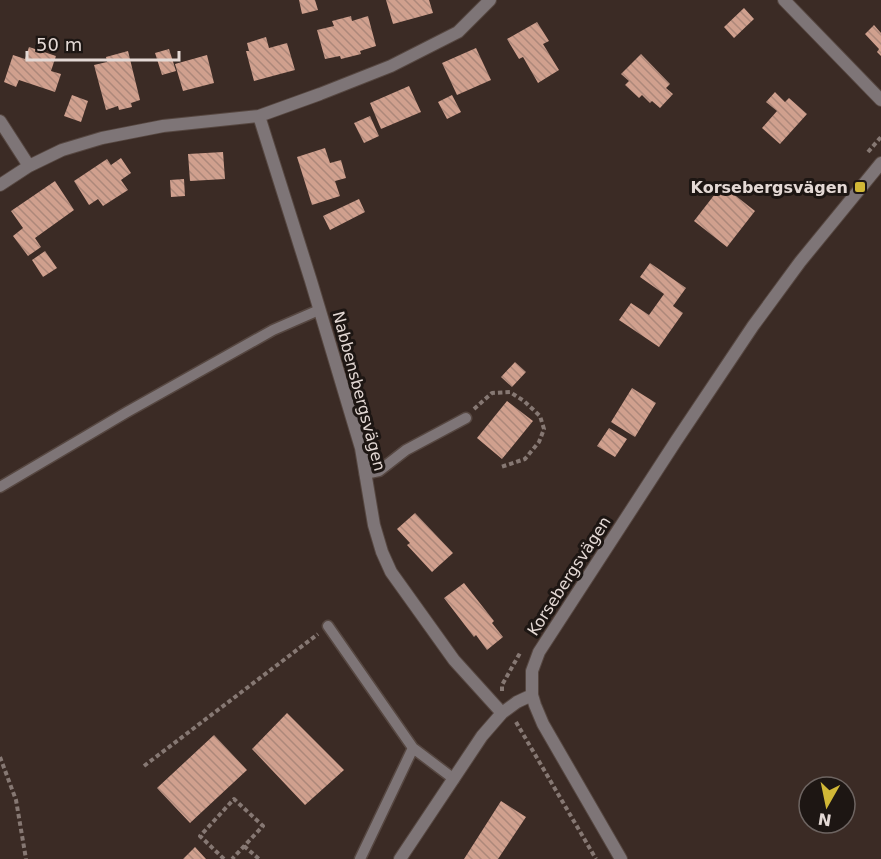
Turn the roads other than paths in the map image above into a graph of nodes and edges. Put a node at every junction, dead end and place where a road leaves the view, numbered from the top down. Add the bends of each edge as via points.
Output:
1 (490, 0) edge
2 (784, 0) edge
3 (881, 100) edge
4 (259, 117) junction
5 (0, 122) edge
6 (29, 166) junction
7 (880, 167) edge
8 (0, 185) edge
9 (319, 310) junction
10 (466, 418) road end
11 (365, 474) junction
12 (0, 487) edge
13 (328, 626) road end
14 (532, 695) junction
15 (502, 713) junction
16 (413, 748) junction
17 (454, 779) junction
18 (360, 859) edge
19 (400, 859) edge
20 (621, 859) edge

1 - 4 street via 458,32 400,61
2 - 3 street
4 - 6 street via 163,126 102,138 62,150
4 - 9 street, Nabbensbergsvägen
5 - 6 street
6 - 8 street
7 - 14 street, Korsebergsvägen via 800,262 681,432 539,652 532,670
9 - 11 street, Nabbensbergsvägen via 361,448
9 - 12 lane via 273,330
10 - 11 lane via 406,450 379,471
11 - 15 street, Nabbensbergsvägen via 377,534 391,572 454,660
13 - 16 lane
14 - 15 street
14 - 20 street via 543,724
15 - 17 street
16 - 17 lane
16 - 18 lane
17 - 19 street

